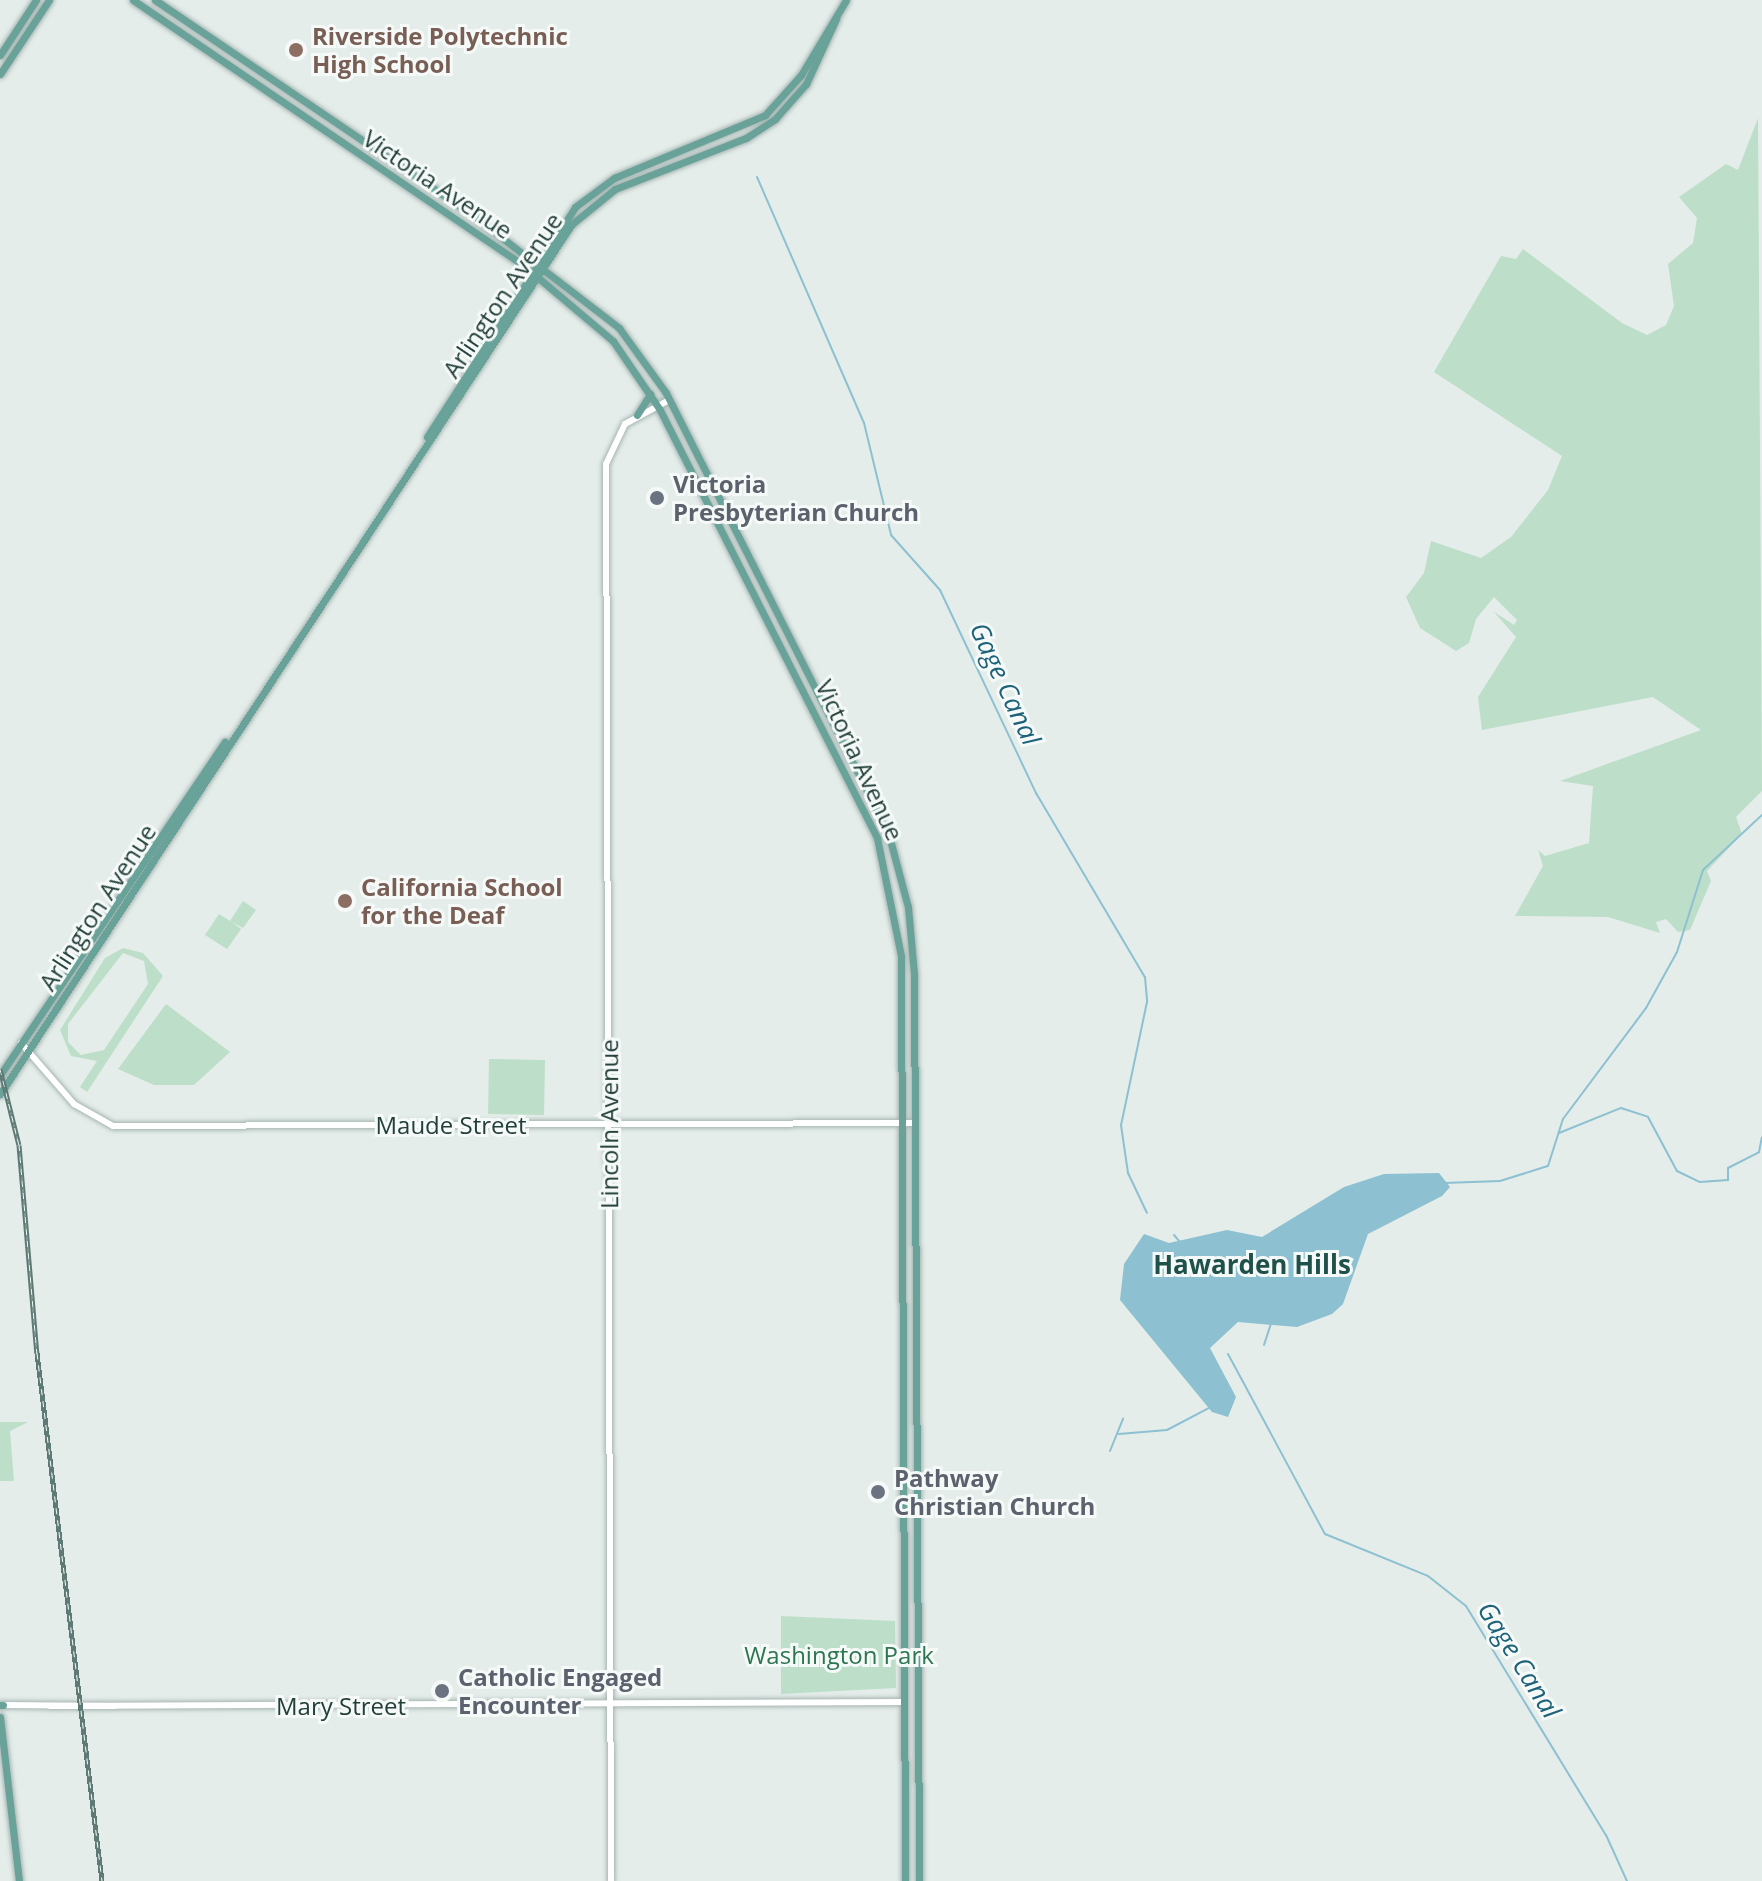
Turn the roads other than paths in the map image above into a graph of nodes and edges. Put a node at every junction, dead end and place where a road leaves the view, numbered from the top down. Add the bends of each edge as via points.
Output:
1 (36, 0) edge
2 (49, 0) edge
3 (133, 0) edge
4 (155, 0) edge
5 (846, 0) edge
6 (0, 55) edge
7 (0, 74) edge
8 (540, 264) junction
9 (534, 273) junction
10 (650, 392) junction
11 (669, 400) junction
12 (658, 405) junction
13 (637, 415) junction
14 (225, 742) junction
15 (21, 1043) junction
16 (29, 1051) junction
17 (0, 1075) edge
18 (0, 1094) edge
19 (902, 1123) junction
20 (915, 1123) junction
21 (609, 1124) junction
22 (905, 1702) junction
23 (612, 1704) junction
24 (2, 1705) edge
25 (0, 1717) edge
26 (19, 1881) edge
27 (611, 1881) edge
28 (905, 1881) edge
29 (919, 1881) edge

1 - 6 main road
2 - 7 main road
3 - 9 main road, Victoria Avenue
4 - 8 main road, Victoria Avenue
5 - 8 main road, Arlington Avenue via 806,84 775,119 600,198
8 - 9 main road, Arlington Avenue
8 - 11 main road, Victoria Avenue via 619,328
9 - 10 main road, Victoria Avenue via 600,327
9 - 14 main road, Arlington Avenue
10 - 12 main road, Victoria Avenue
10 - 13 main road
11 - 12 street, Lincoln Avenue
11 - 20 main road, Victoria Avenue via 891,840 913,939
12 - 13 street, Lincoln Avenue
12 - 19 main road, Victoria Avenue via 881,851 900,941
13 - 21 street, Lincoln Avenue via 616,434 606,464
14 - 15 main road, Arlington Avenue
14 - 16 main road, Arlington Avenue
15 - 16 street, Maude Street
15 - 17 main road, Arlington Avenue
16 - 18 main road, Arlington Avenue
16 - 21 street, Maude Street via 74,1104 113,1126
19 - 20 street, Maude Street
19 - 21 street, Maude Street
19 - 22 main road, Victoria Avenue
20 - 29 main road, Victoria Avenue
21 - 23 street, Lincoln Avenue
22 - 23 street, Mary Street
22 - 28 main road, Victoria Avenue
23 - 24 street, Mary Street
23 - 27 street, Lincoln Avenue
25 - 26 main road

